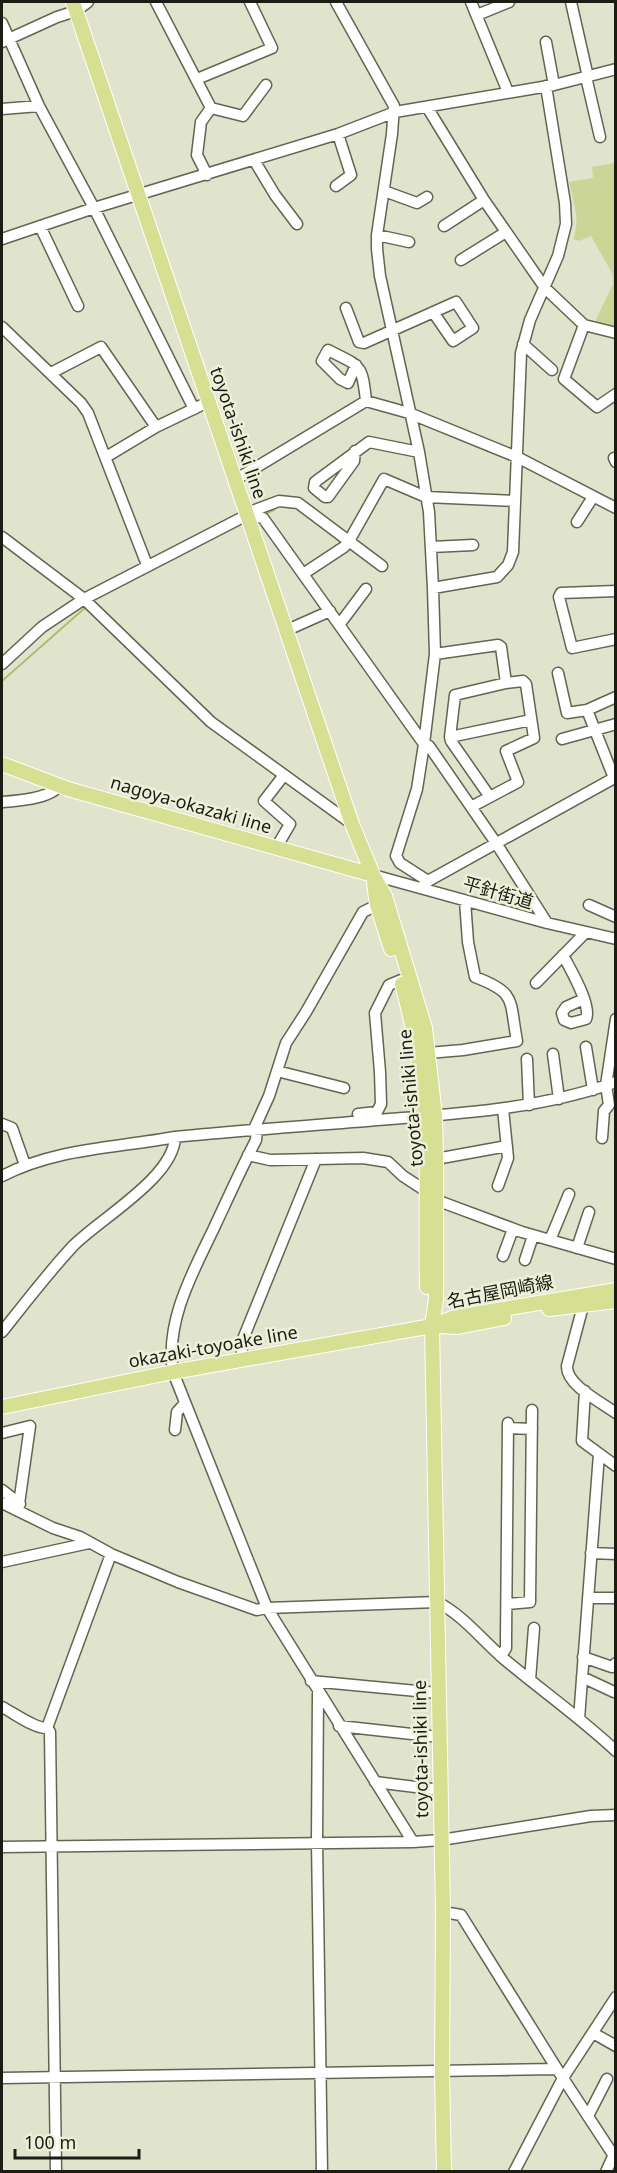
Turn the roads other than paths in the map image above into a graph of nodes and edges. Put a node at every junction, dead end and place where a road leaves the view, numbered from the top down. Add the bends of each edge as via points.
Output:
1 (88, 2) edge
2 (156, 2) edge
3 (250, 2) edge
4 (336, 2) edge
5 (471, 2) edge
6 (509, 2) edge
7 (571, 2) edge
8 (74, 6) edge
9 (477, 15) junction
10 (2, 23) edge
11 (5, 41) edge
12 (546, 42) dead end
13 (615, 69) edge
14 (587, 77) junction
15 (196, 80) junction
16 (266, 85) dead end
17 (550, 85) junction
18 (508, 92) junction
19 (39, 106) junction
20 (427, 107) junction
21 (211, 108) junction
22 (2, 109) edge
23 (394, 112) junction
24 (338, 134) junction
25 (600, 136) dead end
26 (254, 160) junction
27 (207, 175) junction
28 (336, 186) dead end
29 (384, 191) junction
30 (138, 194) junction
31 (427, 197) dead end
32 (484, 200) junction
33 (94, 208) junction
34 (297, 224) dead end
35 (40, 226) junction
36 (444, 226) dead end
37 (506, 232) junction
38 (377, 235) junction
39 (2, 239) edge
40 (409, 242) dead end
41 (461, 260) dead end
42 (545, 288) junction
43 (78, 306) dead end
44 (346, 308) dead end
45 (434, 312) dead end
46 (584, 325) junction
47 (2, 327) edge
48 (392, 331) junction
49 (615, 333) edge
50 (523, 344) junction
51 (356, 365) dead end
52 (552, 370) dead end
53 (51, 374) junction
54 (615, 394) edge
55 (366, 400) junction
56 (208, 402) junction
57 (194, 409) junction
58 (409, 413) junction
59 (156, 427) junction
60 (356, 452) dead end
61 (419, 452) junction
62 (106, 457) junction
63 (517, 457) junction
64 (235, 480) junction
65 (426, 497) junction
66 (593, 497) junction
67 (515, 501) junction
68 (615, 508) edge
69 (247, 514) junction
70 (576, 522) dead end
71 (2, 537) edge
72 (349, 542) junction
73 (473, 545) dead end
74 (430, 547) junction
75 (147, 565) junction
76 (382, 566) dead end
77 (303, 574) junction
78 (433, 588) junction
79 (366, 589) dead end
80 (615, 591) edge
81 (84, 599) junction
82 (330, 611) junction
83 (339, 624) junction
84 (285, 631) junction
85 (615, 639) edge
86 (435, 654) junction
87 (2, 664) edge
88 (558, 673) dead end
89 (506, 682) junction
90 (615, 697) edge
91 (587, 710) junction
92 (531, 720) junction
93 (615, 724) edge
94 (595, 730) junction
95 (450, 737) junction
96 (562, 739) dead end
97 (424, 744) junction
98 (2, 764) edge
99 (284, 775) junction
100 (615, 777) edge
101 (59, 786) junction
102 (490, 797) junction
103 (2, 802) edge
104 (471, 807) junction
105 (352, 825) junction
106 (496, 843) junction
107 (276, 848) junction
108 (373, 875) junction
109 (424, 884) junction
110 (465, 901) junction
111 (377, 905) junction
112 (589, 905) dead end
113 (615, 916) edge
114 (548, 924) junction
115 (586, 932) junction
116 (615, 939) edge
117 (563, 955) junction
118 (401, 980) junction
119 (536, 983) dead end
120 (584, 999) dead end
121 (615, 1019) edge
122 (586, 1047) dead end
123 (428, 1053) junction
124 (553, 1054) dead end
125 (527, 1059) dead end
126 (277, 1071) junction
127 (611, 1083) edge
128 (344, 1088) dead end
129 (593, 1090) junction
130 (559, 1099) junction
131 (529, 1105) junction
132 (503, 1108) junction
133 (430, 1116) junction
134 (2, 1124) edge
135 (276, 1128) junction
136 (256, 1129) junction
137 (175, 1137) junction
138 (602, 1138) dead end
139 (507, 1146) junction
140 (248, 1155) junction
141 (316, 1159) junction
142 (436, 1159) junction
143 (25, 1165) junction
144 (2, 1176) edge
145 (498, 1186) dead end
146 (569, 1194) dead end
147 (431, 1195) junction
148 (589, 1212) dead end
149 (513, 1229) junction
150 (533, 1236) junction
151 (550, 1240) junction
152 (577, 1248) junction
153 (503, 1256) dead end
154 (615, 1259) edge
155 (525, 1260) dead end
156 (615, 1290) edge
157 (615, 1301) edge
158 (583, 1306) junction
159 (432, 1326) junction
160 (2, 1332) edge
161 (243, 1360) junction
162 (173, 1372) junction
163 (585, 1391) junction
164 (185, 1403) junction
165 (2, 1407) edge
166 (532, 1410) dead end
167 (615, 1413) edge
168 (532, 1429) junction
169 (175, 1430) dead end
170 (2, 1433) edge
171 (599, 1454) junction
172 (615, 1466) edge
173 (2, 1490) edge
174 (2, 1503) edge
175 (19, 1508) junction
176 (90, 1543) junction
177 (591, 1553) junction
178 (111, 1554) junction
179 (615, 1554) edge
180 (2, 1562) edge
181 (588, 1598) junction
182 (615, 1598) edge
183 (437, 1602) junction
184 (507, 1604) junction
185 (267, 1608) junction
186 (534, 1628) dead end
187 (501, 1656) junction
188 (583, 1657) junction
189 (615, 1663) edge
190 (582, 1677) junction
191 (530, 1680) junction
192 (311, 1681) junction
193 (318, 1692) junction
194 (614, 1692) edge
195 (438, 1693) junction
196 (2, 1707) edge
197 (579, 1719) junction
198 (339, 1726) junction
199 (47, 1728) junction
200 (439, 1737) junction
201 (615, 1751) edge
202 (375, 1782) junction
203 (440, 1790) junction
204 (615, 1815) edge
205 (441, 1840) junction
206 (317, 1842) junction
207 (413, 1842) junction
208 (51, 1846) junction
209 (2, 1847) edge
210 (443, 1912) junction
211 (615, 1997) edge
212 (593, 2033) junction
213 (615, 2046) edge
214 (442, 2072) junction
215 (321, 2074) junction
216 (560, 2074) junction
217 (55, 2077) junction
218 (2, 2078) edge
219 (607, 2079) dead end
220 (588, 2116) junction
221 (615, 2156) edge
222 (56, 2172) edge
223 (322, 2172) edge
224 (444, 2172) edge
225 (514, 2172) edge
226 (606, 2172) edge

1 - 8 street
2 - 15 street
3 - 15 street via 272,48
4 - 23 street
5 - 9 street
6 - 9 street
7 - 14 street
8 - 11 street
8 - 30 main road, toyota-ishiki line
9 - 18 street
10 - 11 street
11 - 19 street
12 - 17 street
13 - 14 street
14 - 17 street
14 - 25 street
15 - 21 street
16 - 21 street via 243,116
17 - 18 street
17 - 42 street via 566,224
18 - 20 street
19 - 22 street
19 - 33 street
20 - 23 street
20 - 32 street
21 - 27 street via 201,122 197,155
23 - 24 street
23 - 29 street
24 - 26 street
24 - 28 street via 351,175
26 - 27 street
26 - 34 street
27 - 30 street
29 - 31 street via 417,203
29 - 38 street
30 - 33 street
30 - 56 main road, toyota-ishiki line
32 - 36 street
32 - 37 street
33 - 35 street
33 - 57 street
35 - 39 street
35 - 43 street
37 - 41 street
37 - 42 street
38 - 40 street
38 - 48 street via 378,261
42 - 46 street
42 - 50 street
44 - 48 street via 359,342
45 - 48 street
46 - 49 street
46 - 54 street via 564,379 597,407
47 - 53 street
48 - 58 street
50 - 52 street
50 - 63 street via 519,362
51 - 55 street via 364,374
53 - 59 street via 101,347
53 - 62 street via 88,413
55 - 58 street
55 - 64 street
56 - 57 street
56 - 64 main road, toyota-ishiki line
57 - 59 street
58 - 61 street
58 - 63 street
59 - 62 street
60 - 61 street via 373,442
61 - 65 street
62 - 75 street
63 - 66 street
63 - 67 street
64 - 69 main road, toyota-ishiki line
65 - 67 street
65 - 72 street via 384,479
65 - 74 street
66 - 68 street
66 - 70 street
67 - 78 street via 513,552 501,574
69 - 72 street via 279,501 298,503
69 - 75 street
69 - 77 street via 263,518
69 - 84 main road, toyota-ishiki line
71 - 81 street
72 - 76 street
72 - 77 street
73 - 74 street
74 - 78 street
75 - 81 street
77 - 82 street
78 - 86 street
79 - 83 street
80 - 85 street via 561,593 559,597 572,648
81 - 87 street via 50,620
81 - 99 street via 211,722
82 - 83 street
82 - 84 street
83 - 97 street
84 - 105 main road, toyota-ishiki line
86 - 89 street via 498,645
86 - 97 street
88 - 91 street via 567,713
89 - 92 street via 526,682
89 - 95 street via 455,695
90 - 91 street
91 - 94 street
92 - 95 street
92 - 102 street via 534,738 506,751 518,782
93 - 94 street
94 - 96 street
94 - 100 street
95 - 102 street
97 - 104 street
97 - 109 street via 417,789 396,856
98 - 101 main road, nagoya-okazaki line
99 - 105 street
99 - 107 street via 264,801 290,824
100 - 106 street
101 - 103 street via 45,794
101 - 107 main road, nagoya-okazaki line
102 - 104 street
104 - 106 street
105 - 108 main road, toyota-ishiki line
106 - 109 street
106 - 114 street
107 - 108 main road, nagoya-okazaki line
108 - 109 street, 平針街道
108 - 111 main road, toyota-ishiki line
108 - 123 main road, toyota-ishiki line via 385,896 425,1028
109 - 110 street, 平針街道
110 - 114 street, 平針街道
110 - 123 street via 475,977 508,995 517,1041
111 - 118 main road, toyota-ishiki line
111 - 126 street via 363,912 286,1043
112 - 113 street
114 - 115 street, 平針街道
115 - 116 street, 平針街道
115 - 117 street
117 - 119 street
117 - 120 street
118 - 133 main road, toyota-ishiki line
118 - 135 street via 389,985 375,1013 381,1104 377,1112 297,1121
121 - 127 street
122 - 129 street
123 - 133 main road, toyota-ishiki line
124 - 130 street
125 - 131 street
126 - 128 street
126 - 136 street
127 - 129 street
127 - 138 street
129 - 130 street
130 - 131 street
131 - 132 street
132 - 133 street
132 - 139 street
133 - 135 street
133 - 142 main road, toyota-ishiki line
133 - 147 main road, toyota-ishiki line
134 - 143 street via 12,1128
135 - 136 street
136 - 137 street
136 - 140 street via 256,1140
137 - 143 street via 62,1154
137 - 160 street via 175,1145 161,1170 74,1246
139 - 142 street
139 - 145 street via 508,1158
140 - 141 street via 270,1160
140 - 162 street via 197,1261 176,1320 170,1352
141 - 147 street via 388,1162
141 - 161 street via 242,1344
142 - 147 main road, toyota-ishiki line
143 - 144 street
146 - 151 street
147 - 149 street
147 - 159 main road, toyota-ishiki line via 436,1299
148 - 152 street
149 - 150 street
149 - 153 street
150 - 151 street
150 - 155 street
151 - 152 street
152 - 154 street
156 - 159 main road, 名古屋岡崎線 via 455,1317
157 - 158 main road, 名古屋岡崎線
158 - 159 main road, 名古屋岡崎線 via 458,1327
158 - 163 street via 566,1374
159 - 161 main road, okazaki-toyoake line
159 - 183 main road, toyota-ishiki line
161 - 162 main road, okazaki-toyoake line
162 - 164 street
162 - 165 main road, okazaki-toyoake line
163 - 167 street
163 - 171 street via 582,1441
164 - 169 street via 177,1412
164 - 185 street
166 - 168 street
168 - 184 street via 530,1602
168 - 184 street via 508,1426
170 - 175 street via 30,1426
171 - 172 street
171 - 177 street
173 - 175 street
174 - 175 street
175 - 176 street
176 - 178 street
176 - 180 street
177 - 179 street
177 - 181 street
178 - 185 street via 187,1586 257,1610
178 - 199 street
181 - 182 street
181 - 188 street
183 - 185 street
183 - 187 street via 449,1608
183 - 195 main road, toyota-ishiki line
184 - 187 street via 506,1648
185 - 192 street
186 - 191 street
187 - 191 street
188 - 189 street via 612,1667
188 - 190 street
190 - 194 street
190 - 197 street
191 - 197 street
192 - 193 street
192 - 195 street
193 - 198 street
193 - 206 street
195 - 200 main road, toyota-ishiki line
196 - 199 street
197 - 201 street
198 - 200 street
198 - 202 street
199 - 208 street
200 - 203 main road, toyota-ishiki line
202 - 203 street
202 - 207 street
203 - 205 main road, toyota-ishiki line
204 - 205 street
205 - 207 street
205 - 210 main road, toyota-ishiki line
206 - 207 street
206 - 208 street
206 - 215 street
208 - 209 street
208 - 217 street
210 - 214 main road, toyota-ishiki line
210 - 216 street via 461,1915
211 - 212 street
212 - 213 street
212 - 216 street
214 - 215 street
214 - 216 street
214 - 224 main road, toyota-ishiki line
215 - 217 street
215 - 223 street
216 - 220 street
216 - 225 street
217 - 218 street
217 - 222 street
219 - 220 street
220 - 221 street
221 - 226 street

